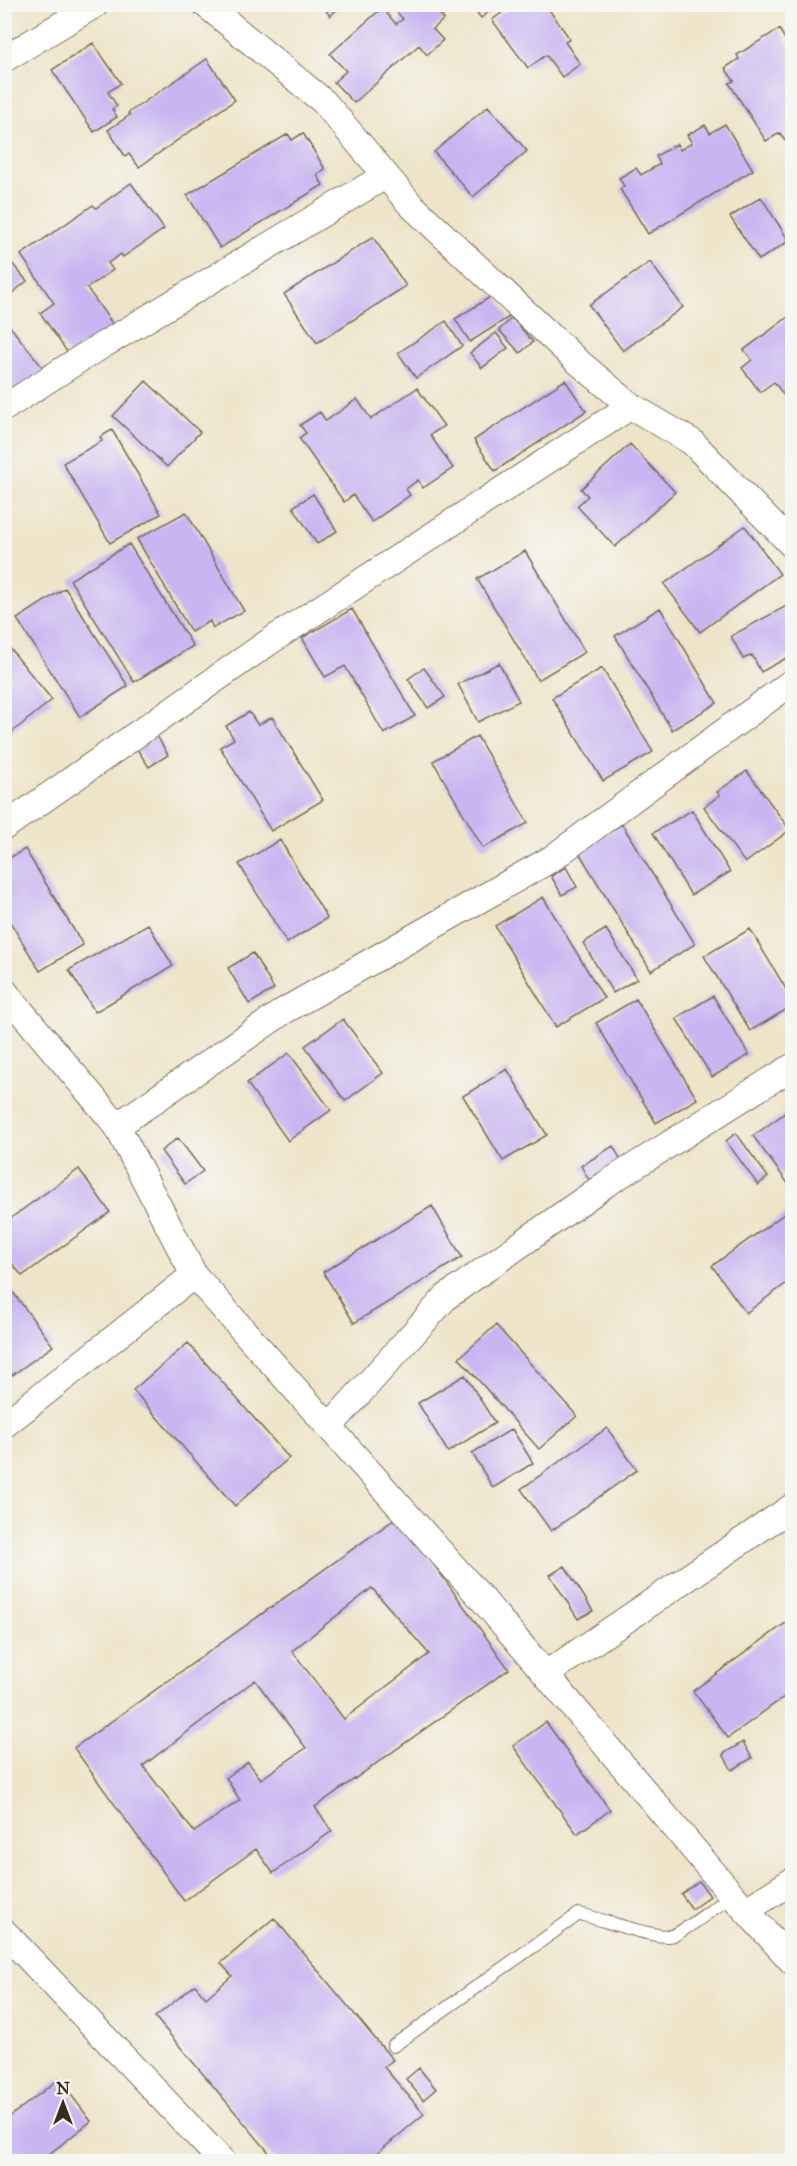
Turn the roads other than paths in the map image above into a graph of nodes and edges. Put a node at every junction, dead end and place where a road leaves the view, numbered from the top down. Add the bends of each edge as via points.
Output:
1 (96, 4) edge
2 (206, 4) edge
3 (4, 58) edge
4 (385, 176) junction
5 (631, 406) junction
6 (4, 408) edge
7 (792, 545) edge
8 (792, 682) edge
9 (4, 827) edge
10 (8, 1002) edge
11 (792, 1067) edge
12 (117, 1126) junction
13 (194, 1275) junction
14 (4, 1425) edge
15 (329, 1427) junction
16 (792, 1508) edge
17 (546, 1674) junction
18 (792, 1881) edge
19 (741, 1902) junction
20 (4, 1932) edge
21 (792, 1961) edge
22 (393, 2046) dead end
23 (223, 2162) edge

1 - 3 street
2 - 4 street via 324,102
4 - 5 street via 576,360
4 - 6 street
5 - 7 street via 692,442
5 - 9 street via 269,642
8 - 12 street via 550,859 284,1011
10 - 12 street
11 - 15 street via 606,1184 446,1296
12 - 13 street
13 - 14 street
13 - 15 street
15 - 17 street
16 - 17 street
17 - 19 street
18 - 19 street
19 - 21 street
19 - 22 lane via 673,1936 653,1937 632,1927 579,1914
20 - 23 street

